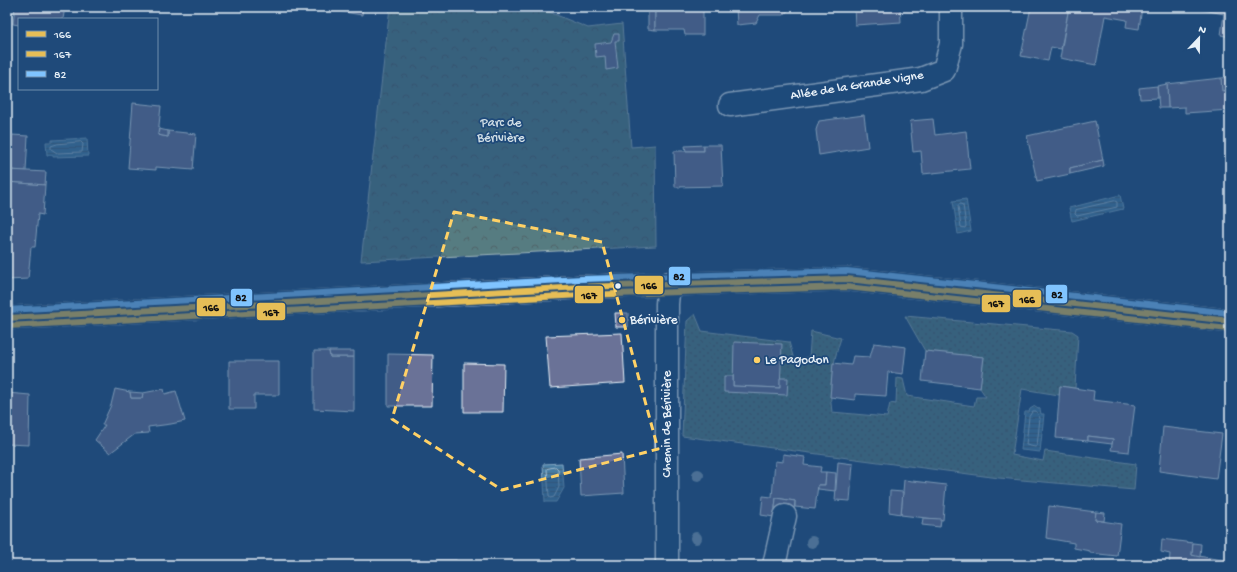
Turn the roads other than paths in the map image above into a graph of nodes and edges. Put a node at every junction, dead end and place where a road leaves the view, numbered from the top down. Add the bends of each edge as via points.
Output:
1 (951, 7) edge
2 (730, 105) dead end
3 (669, 283) junction
4 (7, 318) edge
5 (1230, 321) edge
6 (785, 516) dead end
7 (667, 565) edge
8 (774, 565) edge

1 - 2 street, Allée de la Grande Vigne via 951,44 944,70 921,79
3 - 4 street
3 - 5 street via 846,279
3 - 7 street, Chemin de Bérivière
6 - 8 street

